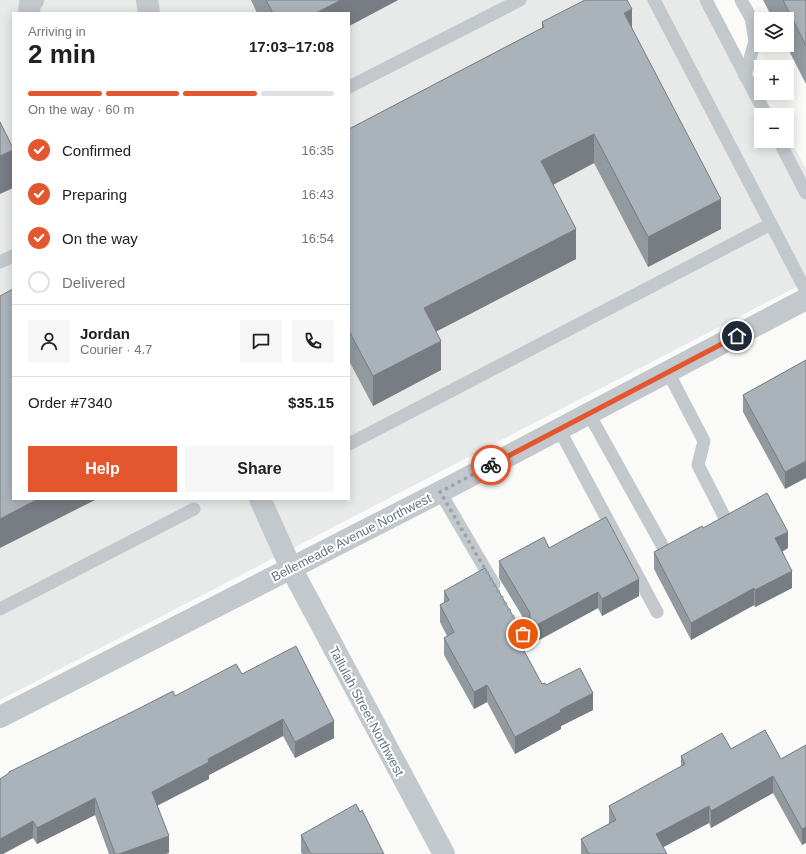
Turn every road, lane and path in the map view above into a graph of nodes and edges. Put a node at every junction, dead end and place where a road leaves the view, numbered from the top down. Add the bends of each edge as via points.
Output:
1 (33, 0) edge
2 (147, 0) edge
3 (520, 0) edge
4 (654, 0) edge
5 (706, 0) edge
6 (741, 0) edge
7 (29, 12) edge
8 (150, 12) edge
9 (745, 76) junction
10 (350, 86) edge
11 (762, 108) edge
12 (783, 148) edge
13 (806, 193) edge
14 (771, 224) junction
15 (12, 256) edge
16 (0, 262) edge
17 (806, 291) edge
18 (806, 299) edge
19 (668, 372) junction
20 (589, 414) junction
21 (559, 429) junction
22 (350, 443) edge
23 (440, 492) junction
24 (260, 500) edge
25 (194, 509) dead end
26 (724, 516) edge
27 (662, 545) dead end
28 (291, 568) junction
29 (499, 593) edge
30 (0, 609) edge
31 (657, 612) dead end
32 (0, 717) edge
33 (444, 854) edge

1 - 7 street
2 - 8 street
3 - 10 lane
4 - 14 lane
5 - 9 lane
6 - 9 lane via 751,18 756,41
9 - 11 lane
12 - 13 lane
14 - 17 lane
14 - 22 lane
15 - 16 lane
18 - 19 street, Bellemeade Avenue Northwest
19 - 20 street, Bellemeade Avenue Northwest
19 - 26 lane via 704,441 698,465
20 - 21 street, Bellemeade Avenue Northwest
20 - 27 lane
21 - 23 street, Bellemeade Avenue Northwest
21 - 31 lane
23 - 28 street, Bellemeade Avenue Northwest
23 - 29 lane
24 - 28 street, Tallulah Street Northwest
25 - 30 lane
28 - 32 street, Bellemeade Avenue Northwest
28 - 33 street, Tallulah Street Northwest

